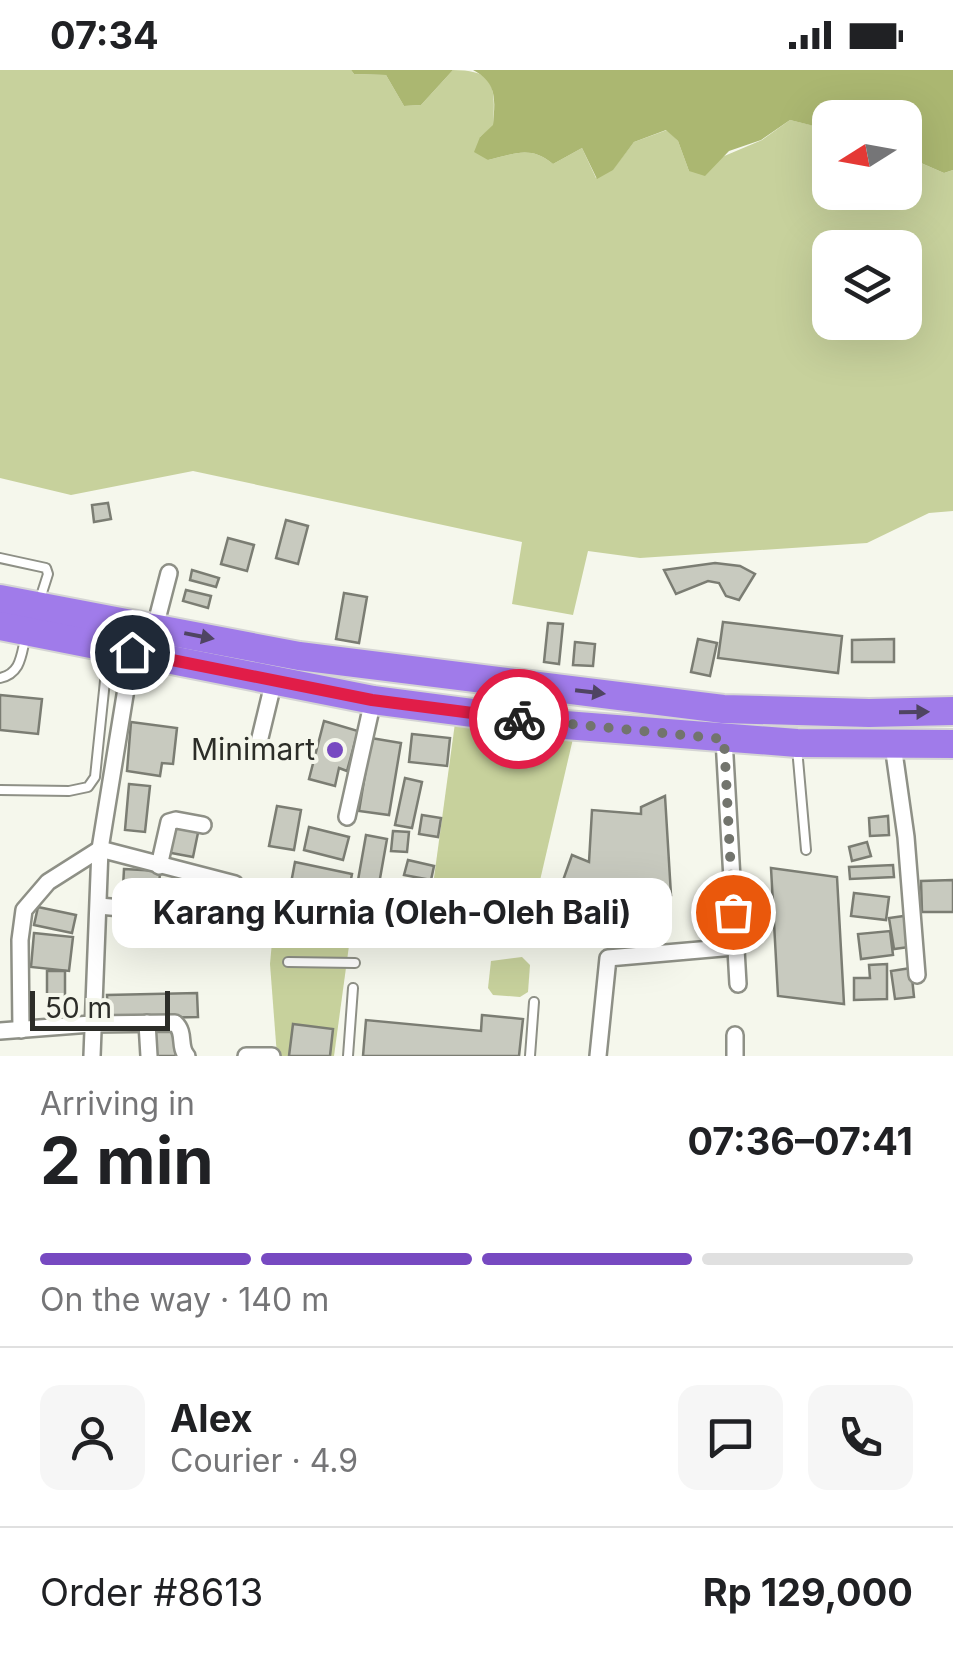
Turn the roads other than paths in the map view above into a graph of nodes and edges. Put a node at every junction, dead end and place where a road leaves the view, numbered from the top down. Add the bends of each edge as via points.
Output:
1 (0, 558) edge
2 (169, 572) dead end
3 (0, 599) edge
4 (21, 621) edge
5 (155, 627) junction
6 (120, 650) junction
7 (0, 678) edge
8 (274, 680) junction
9 (372, 700) junction
10 (953, 711) edge
11 (724, 739) junction
12 (259, 742) dead end
13 (797, 743) junction
14 (953, 744) edge
15 (893, 745) junction
16 (0, 790) edge
17 (347, 817) dead end
18 (203, 826) dead end
19 (100, 849) junction
20 (806, 850) dead end
21 (159, 866) junction
22 (235, 884) dead end
23 (99, 906) junction
24 (244, 919) dead end
25 (734, 947) junction
26 (288, 962) dead end
27 (355, 964) dead end
28 (917, 975) dead end
29 (738, 984) dead end
30 (353, 988) dead end
31 (534, 1002) dead end
32 (147, 1023) junction
33 (91, 1024) junction
34 (21, 1030) junction
35 (0, 1031) edge
36 (735, 1035) dead end
37 (92, 1056) edge
38 (149, 1056) edge
39 (187, 1056) edge
40 (246, 1056) edge
41 (272, 1056) edge
42 (348, 1056) edge
43 (530, 1056) edge
44 (598, 1056) edge
45 (735, 1056) edge

1 - 4 lane via 46,568
2 - 5 street
3 - 4 highway
4 - 5 highway
4 - 6 highway
4 - 7 lane via 19,667
5 -> 10 highway via 299,656 723,709
6 - 8 highway
6 - 16 lane via 88,788
6 - 19 street
8 - 9 highway
8 - 12 street
9 - 11 highway
9 - 17 street
11 - 13 highway
11 - 25 street
13 - 15 highway
13 - 20 lane
14 - 15 highway
15 - 28 street
18 - 21 street via 169,822
19 - 21 street
19 - 23 street
19 - 34 street via 48,882 24,910
21 - 22 street
23 - 24 street
23 - 33 street
25 - 29 street
25 - 44 street via 608,958
26 - 27 lane
30 - 42 lane
31 - 43 lane
32 - 33 street
32 - 38 street
32 - 39 street via 177,1024
33 - 34 street
33 - 37 street
34 - 35 street
36 - 45 street
40 - 41 street

